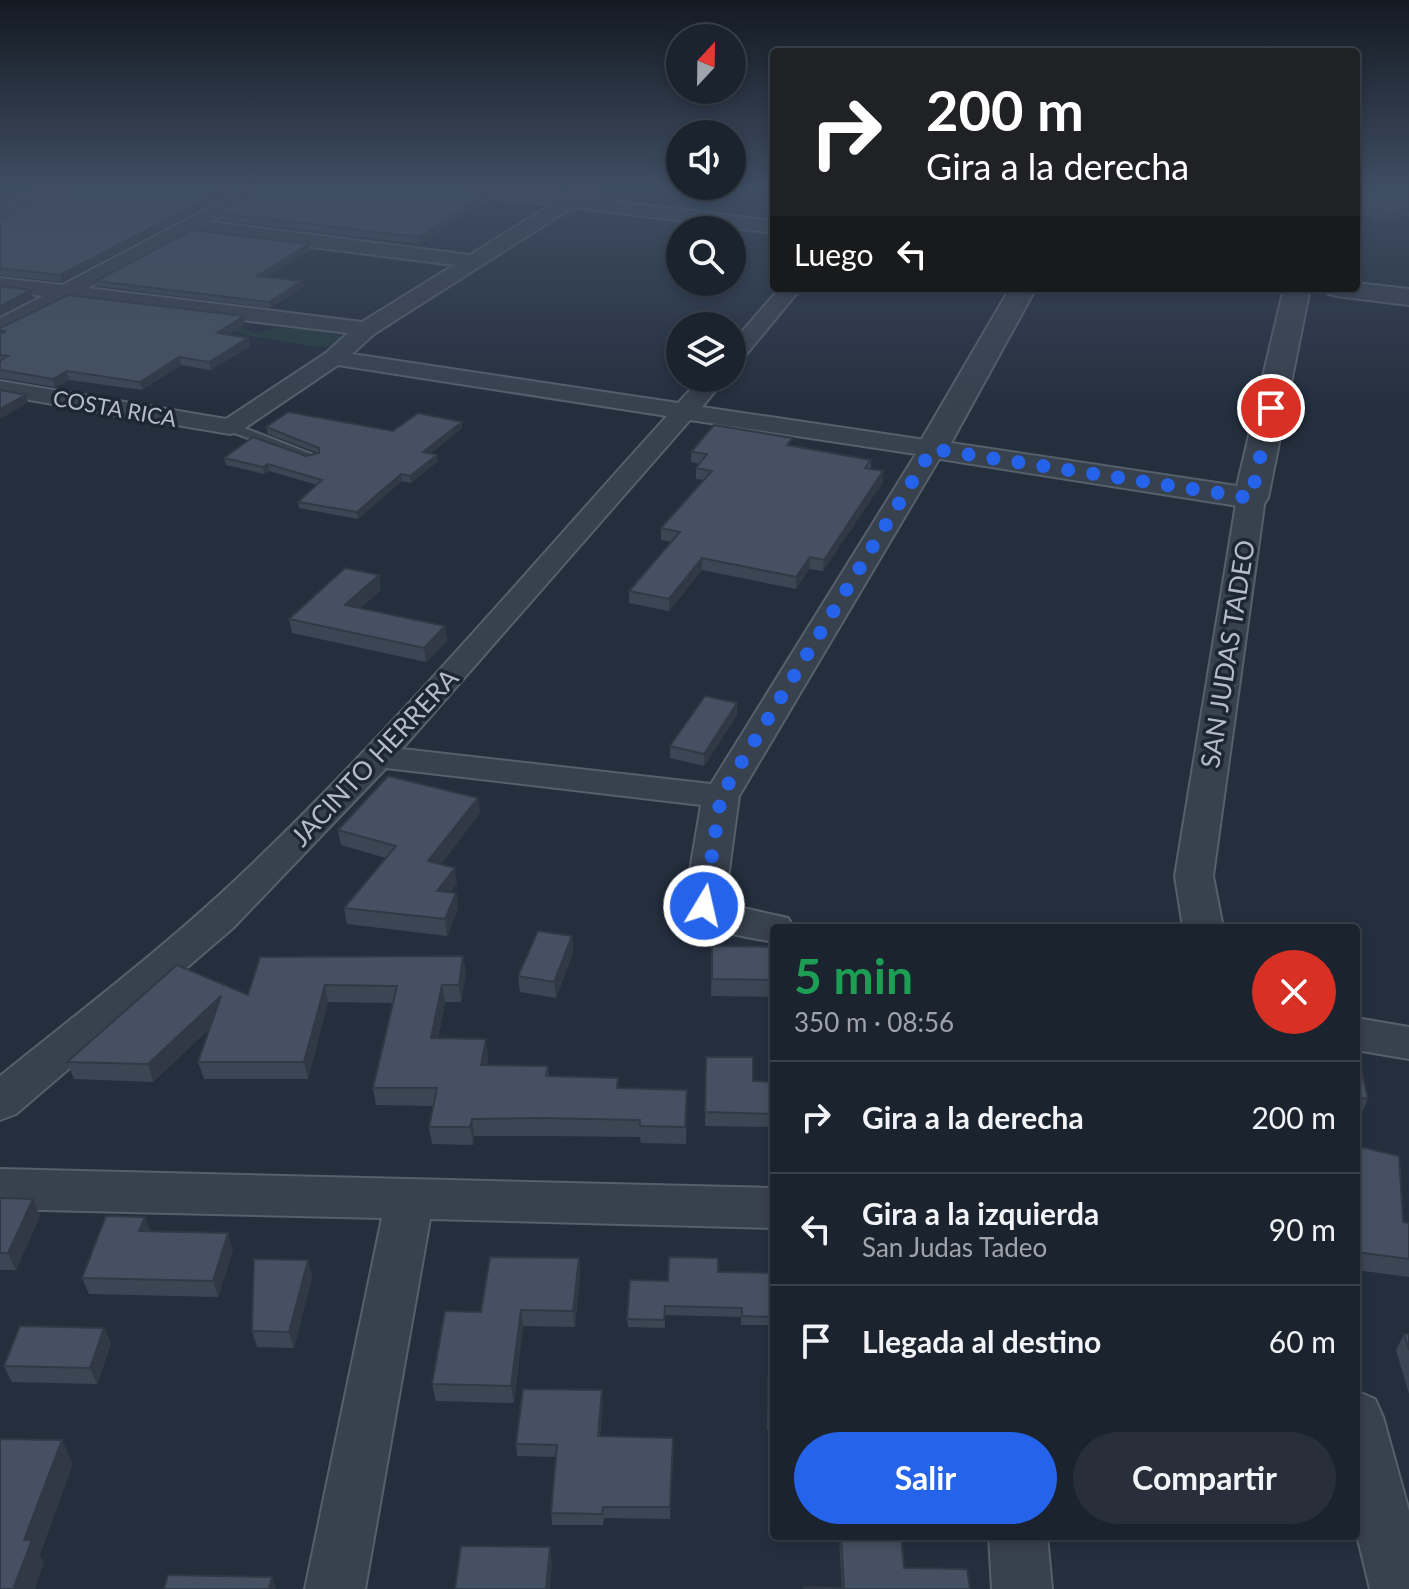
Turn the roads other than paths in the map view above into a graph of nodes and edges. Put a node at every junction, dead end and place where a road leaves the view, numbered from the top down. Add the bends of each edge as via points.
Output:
1 (121, 260) edge
2 (461, 260) edge
3 (478, 260) edge
4 (475, 262) junction
5 (0, 284) edge
6 (1360, 291) edge
7 (63, 292) junction
8 (788, 292) edge
9 (1021, 292) edge
10 (1296, 292) edge
11 (1409, 297) edge
12 (0, 327) edge
13 (366, 329) junction
14 (746, 341) edge
15 (334, 358) junction
16 (0, 388) edge
17 (702, 392) edge
18 (686, 411) junction
19 (230, 427) junction
20 (932, 449) junction
21 (313, 457) edge
22 (1251, 498) junction
23 (377, 757) junction
24 (721, 796) junction
25 (1202, 924) edge
26 (770, 927) edge
27 (1360, 1035) edge
28 (1409, 1043) edge
29 (0, 1102) edge
30 (0, 1189) edge
31 (410, 1199) junction
32 (770, 1208) edge
33 (1360, 1433) edge
34 (1018, 1540) edge
35 (335, 1589) edge
36 (1022, 1589) edge
37 (1400, 1589) edge

1 - 7 street
2 - 4 street
3 - 4 street
4 - 13 street
5 - 7 street
6 - 11 street
7 - 12 street
7 - 13 street
8 - 14 street
9 - 20 street
10 - 22 street, SAN JUDAS TADEO
13 - 15 street
15 - 18 street
15 - 19 street
16 - 19 street, COSTA RICA
17 - 18 street, JACINTO HERRERA
18 - 20 street
18 - 23 street, JACINTO HERRERA
19 - 21 lane
20 - 22 street
20 - 24 street
22 - 25 street, SAN JUDAS TADEO via 1194,876
23 - 24 street
23 - 29 street, JACINTO HERRERA via 219,918
24 - 26 street via 704,906 733,920
27 - 28 street
30 - 31 street
31 - 32 street
31 - 35 street
33 - 37 street
34 - 36 street

